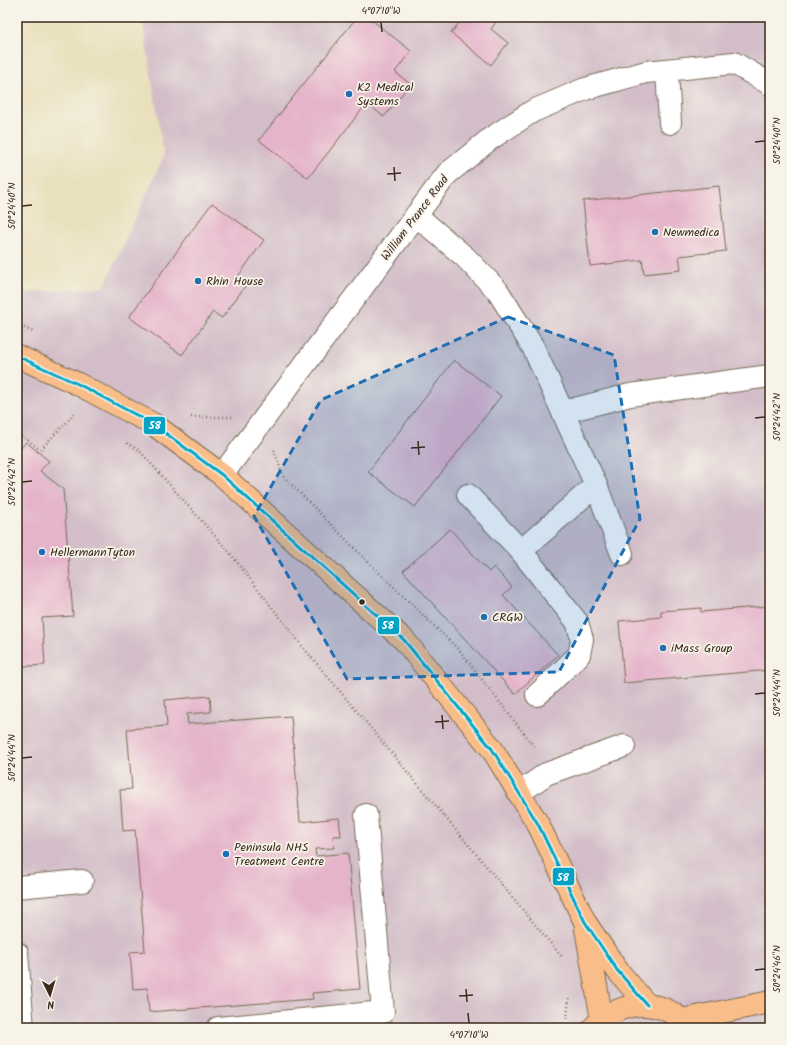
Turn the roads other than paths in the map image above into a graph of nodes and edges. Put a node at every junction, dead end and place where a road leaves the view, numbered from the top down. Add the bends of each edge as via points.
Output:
1 (667, 70) junction
2 (770, 84) edge
3 (670, 123) dead end
4 (416, 215) junction
5 (17, 356) edge
6 (770, 376) edge
7 (563, 412) junction
8 (222, 475) junction
9 (596, 485) junction
10 (468, 495) dead end
11 (521, 551) junction
12 (622, 554) dead end
13 (537, 695) dead end
14 (624, 746) dead end
15 (519, 793) junction
16 (366, 815) dead end
17 (82, 881) dead end
18 (17, 887) edge
19 (585, 922) junction
20 (17, 953) edge
21 (770, 1002) edge
22 (647, 1005) junction
23 (598, 1024) edge
24 (686, 1024) edge
25 (23, 1028) edge
26 (218, 1028) edge

1 - 2 street, William Prance Road via 734,63
1 - 3 street
1 - 4 street, William Prance Road via 646,72 585,89 533,111 490,140 448,174
4 - 7 street via 465,257 497,290 533,347
4 - 8 street, William Prance Road
5 - 8 main road via 78,384 152,424
6 - 7 street via 630,394
7 - 9 street
8 - 15 main road via 404,640 492,749
9 - 11 street
9 - 12 street
10 - 11 street
11 - 13 street via 577,622 582,639 579,655
14 - 15 street via 546,774
15 - 19 main road via 541,831
16 - 26 street via 383,1012
17 - 18 street
19 - 22 main road via 617,970
19 - 23 main road
20 - 25 street
21 - 24 main road
22 - 23 main road via 616,1011
22 - 24 main road via 668,1011

